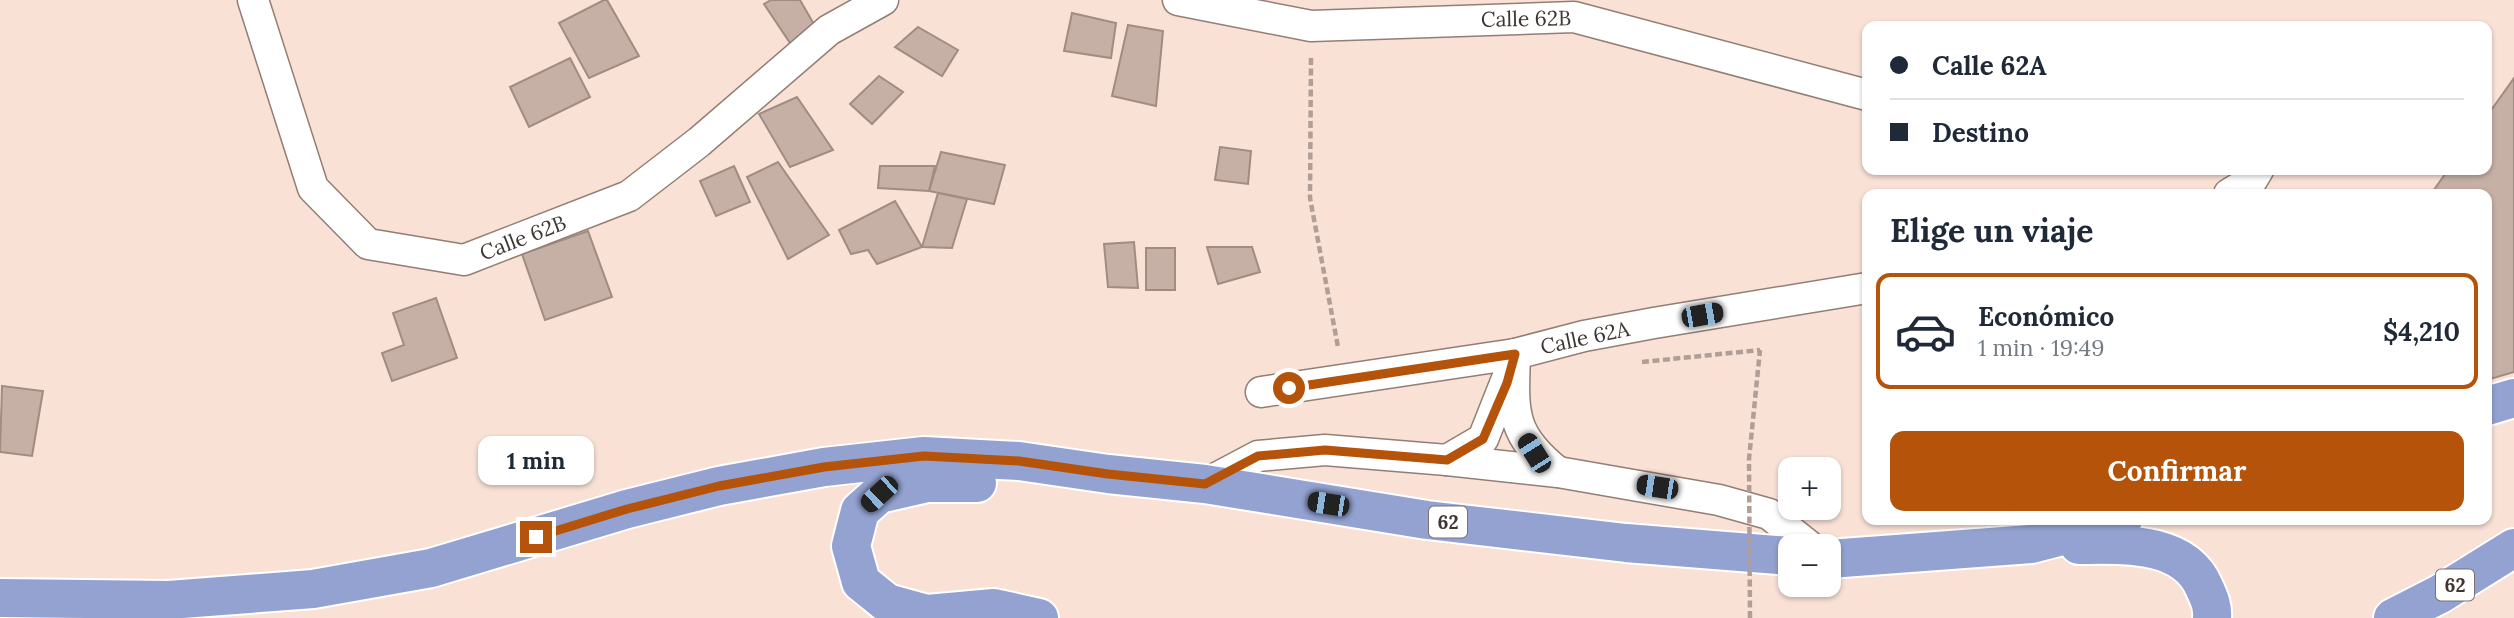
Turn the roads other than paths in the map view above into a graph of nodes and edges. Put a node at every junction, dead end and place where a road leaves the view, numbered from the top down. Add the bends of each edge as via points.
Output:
1 (253, 0) edge
2 (883, 0) edge
3 (1178, 0) edge
4 (1862, 94) edge
5 (2255, 175) edge
6 (2237, 189) edge
7 (1862, 289) edge
8 (1515, 354) junction
9 (1261, 392) dead end
10 (2514, 398) edge
11 (2492, 405) edge
12 (1447, 460) junction
13 (1558, 472) junction
14 (1108, 474) junction
15 (1205, 484) junction
16 (2104, 525) edge
17 (1794, 534) edge
18 (2031, 544) junction
19 (2514, 548) edge
20 (1778, 555) edge
21 (1841, 558) edge
22 (0, 598) edge
23 (1039, 618) edge
24 (2212, 618) edge
25 (2393, 618) edge

1 - 2 street, Calle 62B via 313,188 368,244 464,260 629,197 829,30
3 - 4 street, Calle 62B via 1311,26 1574,16
5 - 6 street
7 - 8 street, Calle 62A via 1584,336
8 - 9 street, Calle 62A
8 - 12 street via 1483,439
8 - 13 street via 1519,429 1534,453
10 - 11 highway
12 - 13 street
12 - 15 street via 1325,450 1258,456
13 - 17 street via 1657,487 1769,514
14 - 15 highway, 62
14 - 22 highway, 62 via 1019,461 924,456 824,467 719,486 431,568 313,589 169,600
14 - 23 highway via 1045,483 927,483 879,494 860,511 851,546 860,582 887,603 927,614 994,608
15 - 20 highway, 62 via 1427,520
16 - 18 highway
18 - 21 highway
18 - 24 highway via 2137,546 2177,557 2199,575 2213,608
19 - 25 highway, 62

